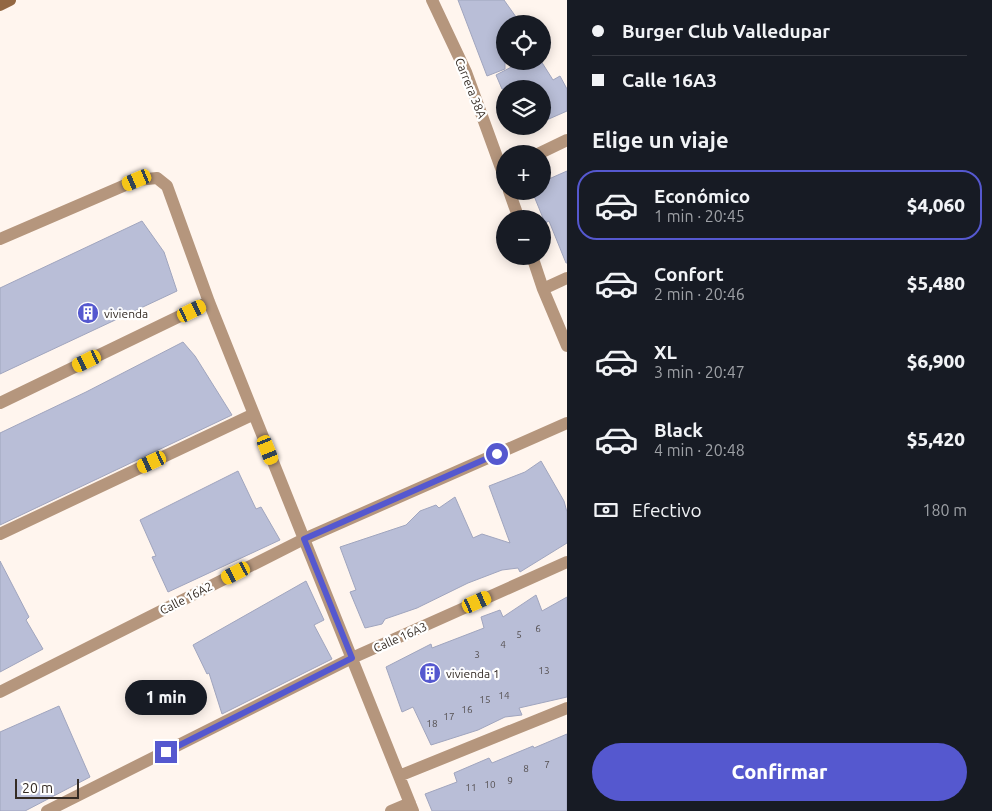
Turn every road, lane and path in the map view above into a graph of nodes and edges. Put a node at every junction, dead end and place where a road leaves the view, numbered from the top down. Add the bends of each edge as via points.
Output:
1 (10, 0) edge
2 (432, 0) edge
3 (0, 5) edge
4 (567, 140) edge
5 (551, 148) edge
6 (496, 152) edge
7 (0, 239) edge
8 (535, 265) edge
9 (567, 278) edge
10 (543, 289) junction
11 (209, 302) junction
12 (567, 346) edge
13 (0, 403) edge
14 (254, 414) junction
15 (567, 423) edge
16 (0, 534) edge
17 (304, 539) junction
18 (567, 562) edge
19 (352, 658) junction
20 (0, 692) edge
21 (567, 708) edge
22 (399, 776) junction
23 (412, 807) edge
24 (47, 811) edge
25 (391, 811) edge

1 - 3 main road
2 - 6 street, Carrera 38A via 466,72
4 - 5 street
7 - 11 street via 137,180 157,178 168,186
8 - 10 street
9 - 10 street
10 - 12 street
11 - 13 street
11 - 14 street
14 - 16 street
14 - 17 street
15 - 17 street, Calle 16A2
17 - 19 street
17 - 20 street, Calle 16A2
18 - 19 street, Calle 16A3
19 - 22 street
19 - 24 street, Calle 16A3
21 - 22 street
22 - 23 street
23 - 25 street

